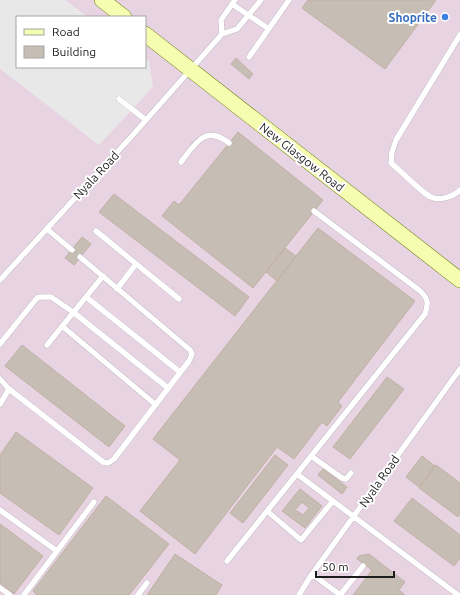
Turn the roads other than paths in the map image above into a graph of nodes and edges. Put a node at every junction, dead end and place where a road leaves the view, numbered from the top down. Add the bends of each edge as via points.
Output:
1 (102, 0) edge
2 (261, 0) edge
3 (289, 0) edge
4 (234, 2) edge
5 (249, 15) junction
6 (123, 16) edge
7 (269, 29) junction
8 (222, 34) junction
9 (146, 35) edge
10 (460, 35) edge
11 (249, 57) dead end
12 (191, 70) junction
13 (119, 99) dead end
14 (146, 120) junction
15 (229, 143) dead end
16 (181, 162) dead end
17 (460, 190) edge
18 (314, 211) dead end
19 (47, 229) junction
20 (96, 231) dead end
21 (72, 250) dead end
22 (80, 257) dead end
23 (136, 264) junction
24 (103, 276) junction
25 (0, 280) edge
26 (460, 280) edge
27 (117, 289) junction
28 (86, 297) junction
29 (179, 298) dead end
30 (74, 312) junction
31 (62, 326) junction
32 (0, 344) edge
33 (47, 345) dead end
34 (460, 369) edge
35 (180, 372) junction
36 (0, 379) edge
37 (168, 388) junction
38 (9, 389) junction
39 (0, 404) edge
40 (156, 405) junction
41 (311, 456) junction
42 (351, 473) dead end
43 (297, 474) junction
44 (333, 501) junction
45 (94, 502) dead end
46 (0, 510) edge
47 (267, 510) junction
48 (354, 516) junction
49 (57, 551) junction
50 (226, 560) dead end
51 (363, 566) dead end
52 (312, 574) junction
53 (147, 583) dead end
54 (0, 588) edge
55 (10, 595) edge
56 (24, 595) edge
57 (138, 595) edge
58 (299, 595) edge
59 (458, 595) edge

1 - 6 street
2 - 5 lane
3 - 7 lane
4 - 5 lane
4 - 8 lane via 221,20
5 - 7 lane
5 - 8 lane via 237,29
7 - 11 lane
8 - 12 lane, Nyala Road
9 - 12 street, New Glasgow Road
10 - 17 lane via 396,140 391,163 430,197 445,198
12 - 14 lane, Nyala Road
12 - 26 street, New Glasgow Road
13 - 14 lane
14 - 19 lane, Nyala Road
15 - 16 lane via 214,135 204,137
18 - 41 lane via 420,290 426,296 428,306 425,314
19 - 21 lane
19 - 25 lane, Nyala Road
20 - 23 lane
22 - 24 lane
23 - 27 lane
23 - 29 lane
24 - 27 lane
24 - 28 lane
27 - 35 lane via 190,350 192,356
28 - 30 lane
28 - 35 lane
30 - 31 lane
30 - 32 lane via 50,297 37,298
30 - 37 lane
31 - 33 lane
31 - 40 lane
34 - 48 lane, Nyala Road
35 - 37 lane
36 - 38 lane
37 - 40 lane
38 - 39 lane
38 - 40 lane via 103,462 108,463 114,459
41 - 42 lane via 342,478 346,479
41 - 43 lane
43 - 44 lane
43 - 47 lane
44 - 47 lane via 301,540
44 - 48 lane
45 - 49 lane
46 - 49 lane
47 - 50 lane
48 - 52 lane, Nyala Road
48 - 59 lane
49 - 56 lane
51 - 52 lane via 341,594
52 - 58 lane, Nyala Road
53 - 57 lane
54 - 55 lane

